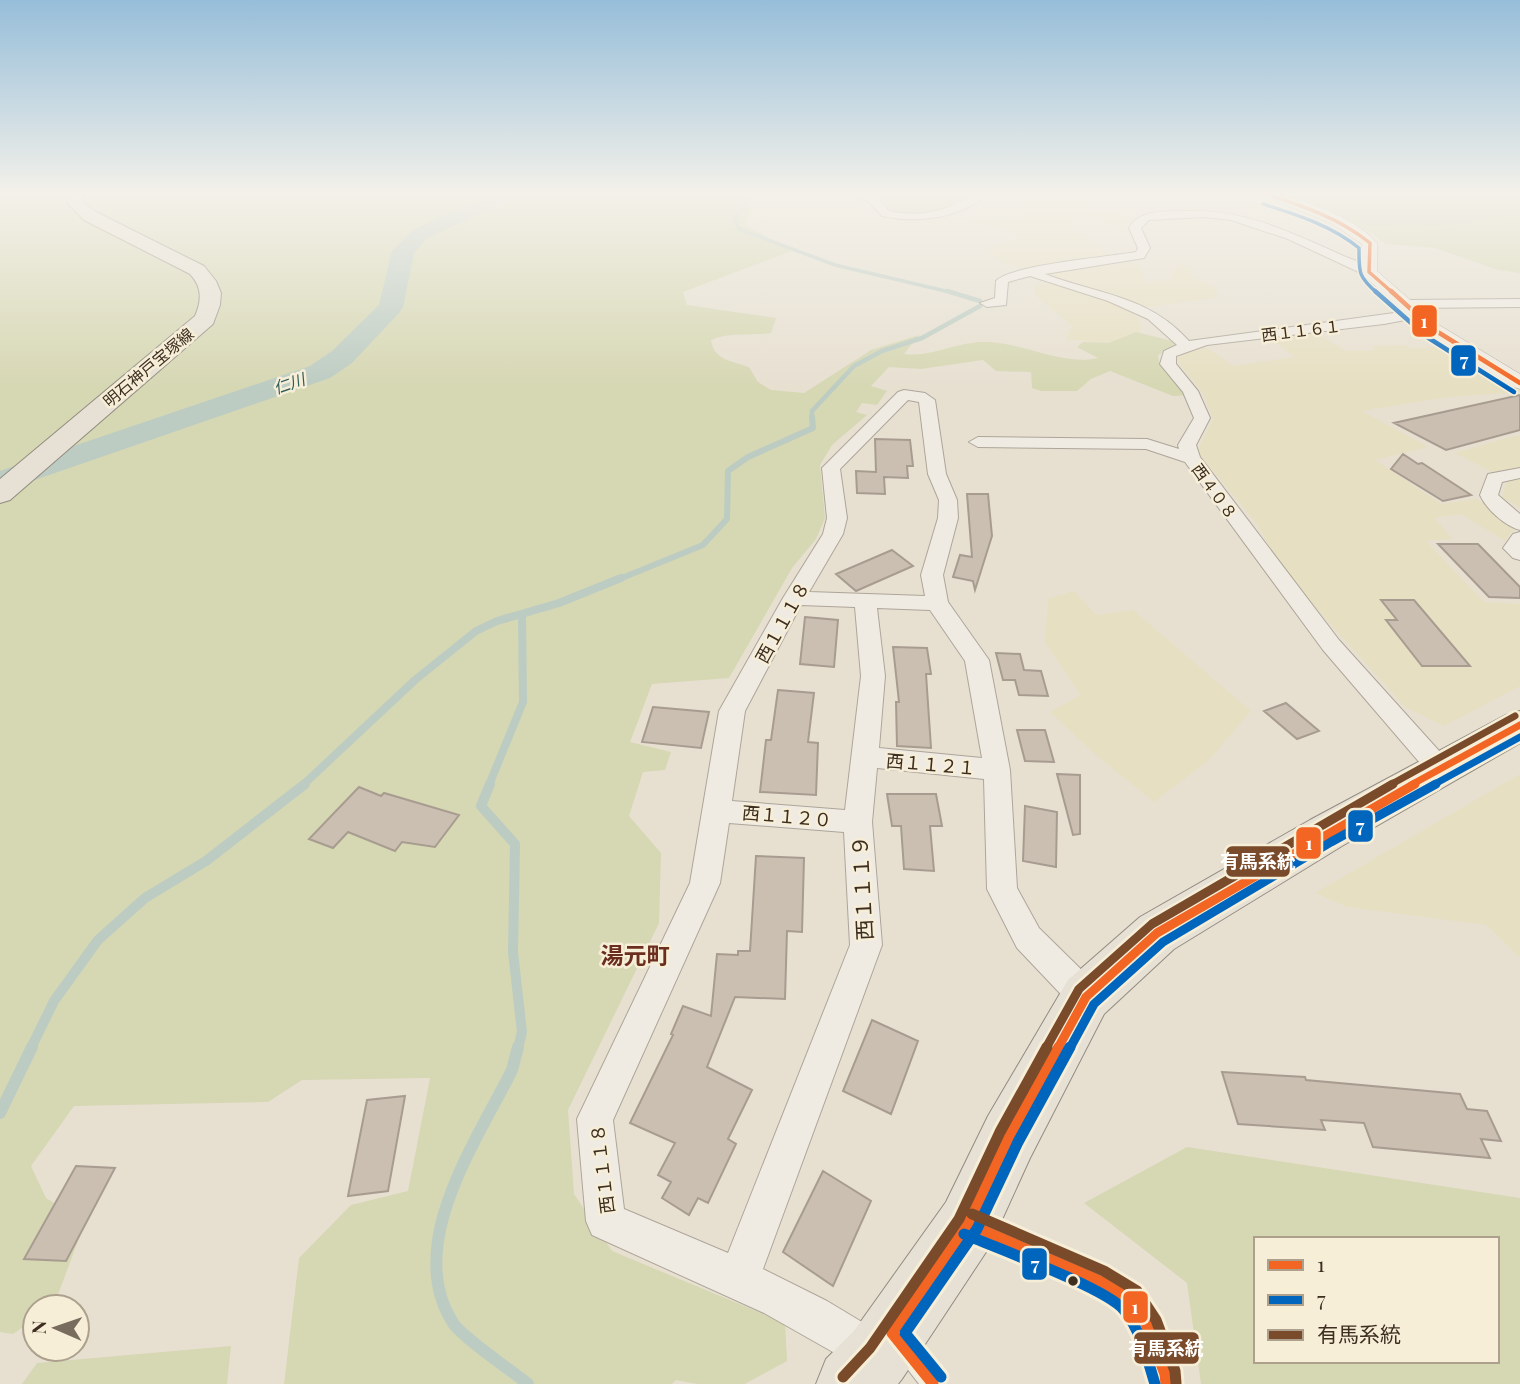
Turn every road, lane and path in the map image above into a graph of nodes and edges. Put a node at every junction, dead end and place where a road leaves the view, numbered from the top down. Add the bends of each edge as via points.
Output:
1 (174, 259) edge
2 (1115, 259) edge
3 (1338, 259) edge
4 (1369, 259) edge
5 (1027, 271) junction
6 (1369, 272) junction
7 (987, 303) dead end
8 (1520, 303) edge
9 (1411, 309) junction
10 (1186, 346) junction
11 (1520, 383) edge
12 (978, 442) dead end
13 (1191, 458) junction
14 (1520, 474) edge
15 (0, 494) edge
16 (1520, 524) edge
17 (1520, 538) edge
18 (1520, 554) edge
19 (793, 598) junction
20 (865, 601) junction
21 (937, 603) junction
22 (1520, 725) edge
23 (865, 757) junction
24 (998, 770) junction
25 (1441, 770) junction
26 (717, 811) junction
27 (858, 822) junction
28 (1086, 997) junction
29 (968, 1224) junction
30 (739, 1279) junction
31 (889, 1364) edge
32 (1166, 1384) edge

1 - 15 main road, 明石神戸宝塚線 via 205,278 212,292 205,318
2 - 5 street
3 - 6 street
4 - 6 street
5 - 7 street via 1002,281 1001,302
5 - 10 street via 1141,308 1175,330
6 - 9 street
8 - 9 street, 西１１６１
9 - 10 street, 西１１６１ via 1384,320
9 - 11 street via 1455,344
10 - 13 street, 西４０８ via 1169,354 1168,364 1191,391 1202,418 1187,444
12 - 13 street via 1139,443
13 - 25 street, 西４０８ via 1331,645
14 - 16 street via 1493,478 1489,495
17 - 18 street via 1513,548
19 - 20 street
19 - 21 street, 西１１１８ via 837,518 831,468 904,395 927,400 937,474 948,500 948,518 932,575
19 - 26 street, 西１１１８ via 732,711
20 - 21 street
20 - 23 street, 西１１１９ via 873,676
21 - 24 street, 西１１１８ via 977,660
22 - 25 main road
23 - 24 street, 西１１２１
23 - 27 street, 西１１１９
24 - 28 street, 西１１１８ via 1003,889 1028,938
25 - 28 main road via 1157,933
26 - 27 street, 西１１２０
26 - 30 street, 西１１１８ via 705,883 595,1119 606,1222
27 - 30 street, 西１１１９ via 866,945
28 - 29 main road via 1009,1137
29 - 31 main road
29 - 32 lane via 1100,1281 1129,1299 1146,1324
30 - 31 street, 西１１１８ via 847,1335

